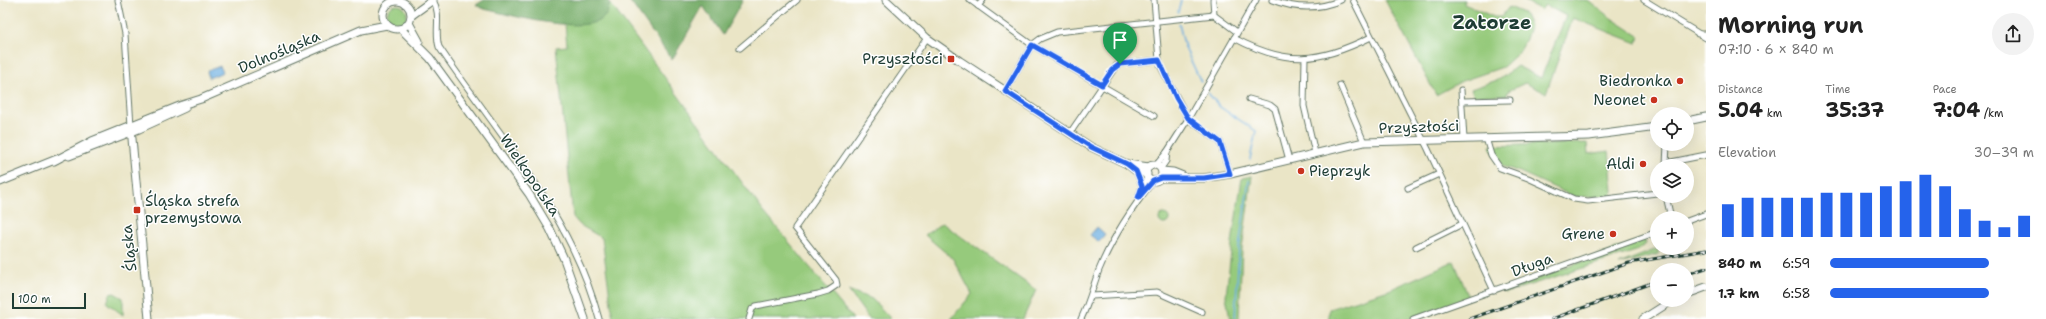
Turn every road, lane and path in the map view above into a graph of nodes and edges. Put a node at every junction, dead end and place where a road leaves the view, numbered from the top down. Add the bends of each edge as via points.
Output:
1 (118, 0) edge
2 (394, 0) edge
3 (432, 0) edge
4 (797, 0) edge
5 (886, 0) edge
6 (970, 0) edge
7 (983, 0) edge
8 (1154, 0) edge
9 (1213, 0) edge
10 (1256, 0) edge
11 (1272, 0) edge
12 (1341, 0) edge
13 (1353, 0) edge
14 (1644, 0) edge
15 (384, 4) edge
16 (409, 6) junction
17 (978, 6) junction
18 (412, 15) junction
19 (1214, 15) junction
20 (383, 16) junction
21 (1155, 20) junction
22 (409, 23) junction
23 (387, 25) junction
24 (366, 28) junction
25 (401, 29) junction
26 (1237, 32) junction
27 (1698, 34) junction
28 (1706, 34) edge
29 (1371, 37) junction
30 (927, 38) junction
31 (1234, 38) junction
32 (1706, 38) edge
33 (1032, 45) junction
34 (740, 48) dead end
35 (430, 58) junction
36 (1305, 58) junction
37 (1159, 60) junction
38 (1102, 85) junction
39 (1340, 85) dead end
40 (1461, 90) dead end
41 (1005, 91) junction
42 (1249, 99) dead end
43 (1510, 100) dead end
44 (1463, 101) junction
45 (1154, 116) dead end
46 (1706, 116) edge
47 (1188, 118) junction
48 (1694, 119) edge
49 (1650, 128) edge
50 (131, 129) junction
51 (1070, 133) junction
52 (1486, 138) junction
53 (1464, 139) junction
54 (1422, 140) junction
55 (1364, 142) junction
56 (1168, 152) junction
57 (1315, 153) junction
58 (1706, 154) edge
59 (1686, 159) edge
60 (1289, 160) junction
61 (1166, 161) junction
62 (1127, 164) junction
63 (1136, 171) junction
64 (1173, 172) junction
65 (1154, 173) junction
66 (1230, 174) junction
67 (1439, 174) junction
68 (1185, 177) junction
69 (0, 182) edge
70 (1142, 186) junction
71 (1408, 188) dead end
72 (1650, 194) edge
73 (1138, 198) junction
74 (1706, 214) edge
75 (1694, 218) edge
76 (1462, 224) junction
77 (1650, 235) edge
78 (1416, 247) dead end
79 (1706, 287) edge
80 (1494, 291) junction
81 (1694, 291) edge
82 (1092, 296) junction
83 (1662, 307) edge
84 (1202, 312) dead end
85 (149, 319) edge
86 (585, 319) edge
87 (599, 319) edge
88 (749, 319) edge
89 (1081, 319) edge
90 (1413, 319) edge
91 (1643, 319) edge

1 - 50 street via 125,34
2 - 15 street
2 - 16 street
3 - 16 street
3 - 18 street
3 - 87 street via 438,11 436,31 439,47 531,175 559,219 582,267
4 - 34 street
5 - 30 street
6 - 17 street
7 - 17 street
8 - 21 street
9 - 19 street
10 - 26 street
11 - 12 street via 1302,8
13 - 29 street
14 - 27 street
15 - 20 street
16 - 18 street
17 - 33 street
18 - 22 street
19 - 21 street
19 - 26 street
20 - 23 street
20 - 24 street, Dolnośląska
21 - 33 street via 1057,32
21 - 37 street
22 - 25 street
22 - 35 street, Wielkopolska
23 - 24 street, Dolnośląska
23 - 25 street
24 - 50 street, Dolnośląska
25 - 35 street, Wielkopolska
26 - 31 street
27 - 28 street
27 - 32 street
29 - 36 street via 1344,50
29 - 54 street
30 - 41 street
30 - 88 street via 795,228 836,280 836,285 818,294 756,306 752,309
31 - 36 street via 1259,50 1286,57
31 - 47 street
33 - 38 street
33 - 41 street
35 - 86 street, Wielkopolska via 550,229 564,259
36 - 57 street via 1304,106
37 - 38 street via 1120,64 1112,70
37 - 47 street
38 - 45 street
38 - 51 street
39 - 55 street
40 - 44 street
41 - 51 street
42 - 60 street via 1275,109
43 - 44 street
44 - 53 street
46 - 48 street
47 - 56 street
47 - 66 street via 1220,142
49 - 52 street, Przyszłości via 1601,135
50 - 69 street, Dolnośląska via 92,141
50 - 85 street, Śląska
51 - 62 street via 1107,156
52 - 53 street, Przyszłości
52 - 72 street via 1490,155 1500,168 1574,199 1588,201
53 - 54 street, Przyszłości
54 - 55 street, Przyszłości
54 - 67 street
55 - 57 street, Przyszłości
56 - 61 street
56 - 65 street
57 - 60 street, Przyszłości
58 - 59 street
60 - 66 street, Przyszłości
61 - 64 street
61 - 65 street
62 - 63 street
62 - 65 street
63 - 65 street
63 - 70 street
64 - 65 street
64 - 68 street
65 - 68 street, Przyszłości
65 - 70 street
65 - 73 street
66 - 68 street, Przyszłości via 1204,178
67 - 71 street
67 - 76 street
70 - 73 street
73 - 82 street via 1099,270
74 - 75 street
76 - 78 street
76 - 80 street
77 - 80 street, Długa
79 - 81 street
80 - 90 street, Długa
82 - 84 street via 1157,292
82 - 89 street
83 - 91 street

